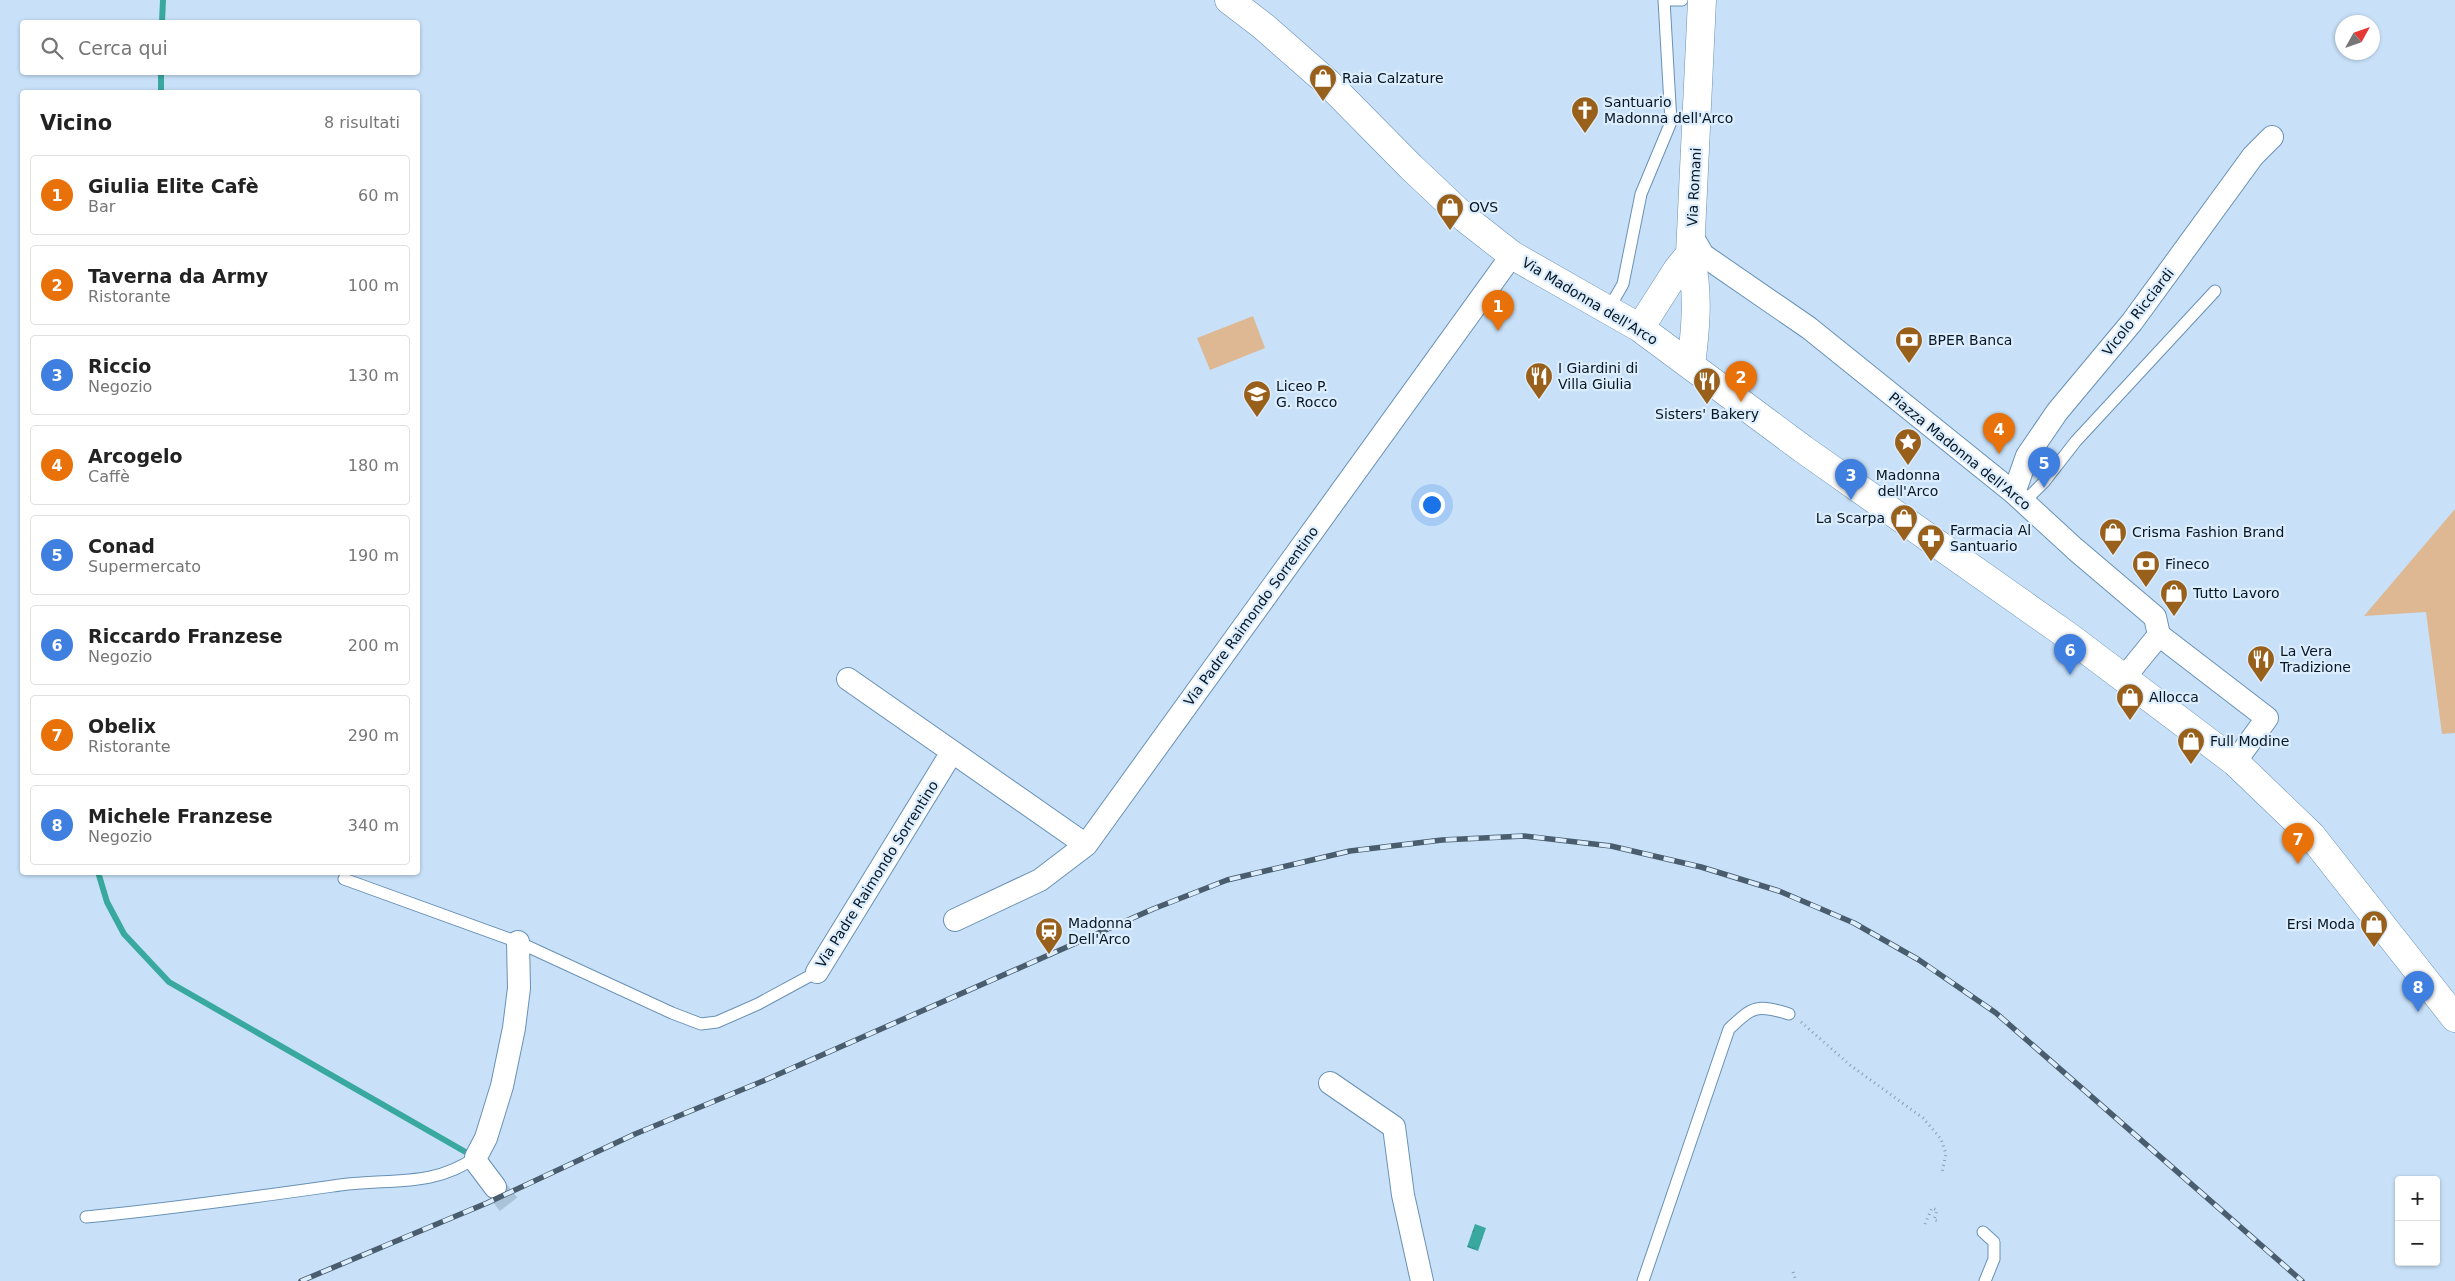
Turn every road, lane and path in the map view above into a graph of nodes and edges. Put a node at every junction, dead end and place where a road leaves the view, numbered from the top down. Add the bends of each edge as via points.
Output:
1 (1664, 0) edge
2 (1682, 0) edge
3 (1702, 0) edge
4 (1234, 1) edge
5 (2272, 137) dead end
6 (1691, 245) junction
7 (1512, 255) junction
8 (2215, 291) dead end
9 (1608, 310) junction
10 (1640, 328) junction
11 (1691, 365) junction
12 (2019, 497) junction
13 (2159, 635) junction
14 (2124, 678) junction
15 (848, 679) dead end
16 (952, 752) junction
17 (2235, 762) junction
18 (1086, 845) junction
19 (344, 879) dead end
20 (955, 920) dead end
21 (518, 942) junction
22 (817, 972) joint
23 (1788, 1014) joint
24 (2455, 1018) edge
25 (1330, 1083) dead end
26 (476, 1157) junction
27 (1942, 1172) dead end
28 (495, 1187) tunnel mouth
29 (86, 1217) dead end
30 (1938, 1221) dead end
31 (1925, 1224) dead end
32 (1983, 1232) dead end
33 (1793, 1272) dead end
34 (1422, 1281) edge
35 (1643, 1281) edge
36 (1796, 1281) edge
37 (1985, 1281) edge

1 - 2 lane
1 - 9 lane via 1671,122 1641,194 1623,284
3 - 6 main road, Via Romani
4 - 7 main road, Via Madonna dell'Arco via 1328,83 1466,219
5 - 12 street, Vicolo Ricciardi via 2253,156 2132,322 2057,412 2027,456
6 - 10 main road
6 - 11 main road, Via Romani via 1696,280 1696,329
6 - 12 street, Piazza Madonna dell'Arco via 1809,328
7 - 9 main road, Via Madonna dell'Arco
7 - 18 street, Via Padre Raimondo Sorrentino
8 - 12 lane via 2076,441 2044,482
9 - 10 main road, Via Madonna dell'Arco
10 - 11 main road, Via Madonna dell'Arco
11 - 14 main road, Via Madonna dell'Arco
12 - 13 street, Piazza Madonna dell'Arco via 2155,617
13 - 14 street
13 - 17 street via 2267,718
14 - 17 main road, Via Madonna dell'Arco
15 - 16 street
16 - 18 street
16 - 22 street, Via Padre Raimondo Sorrentino
17 - 24 main road, Via Madonna dell'Arco via 2311,835
18 - 20 street, Via Padre Raimondo Sorrentino via 1040,880
19 - 21 lane, Via Padre Raimondo Sorrentino
21 - 22 lane, Via Padre Raimondo Sorrentino via 701,1024 717,1022 758,1004
21 - 26 street via 519,988 514,1028 502,1086 486,1138
23 - 27 path via 1850,1065 1923,1118 1941,1139 1946,1154
23 - 35 lane via 1764,1006 1745,1013 1729,1029
25 - 34 street via 1394,1127 1403,1195
26 - 28 street
26 - 29 lane via 442,1175 399,1182 345,1184 161,1210
30 - 31 path via 1934,1220 1937,1210 1932,1208
32 - 37 lane via 1994,1242 1994,1260
33 - 36 path

